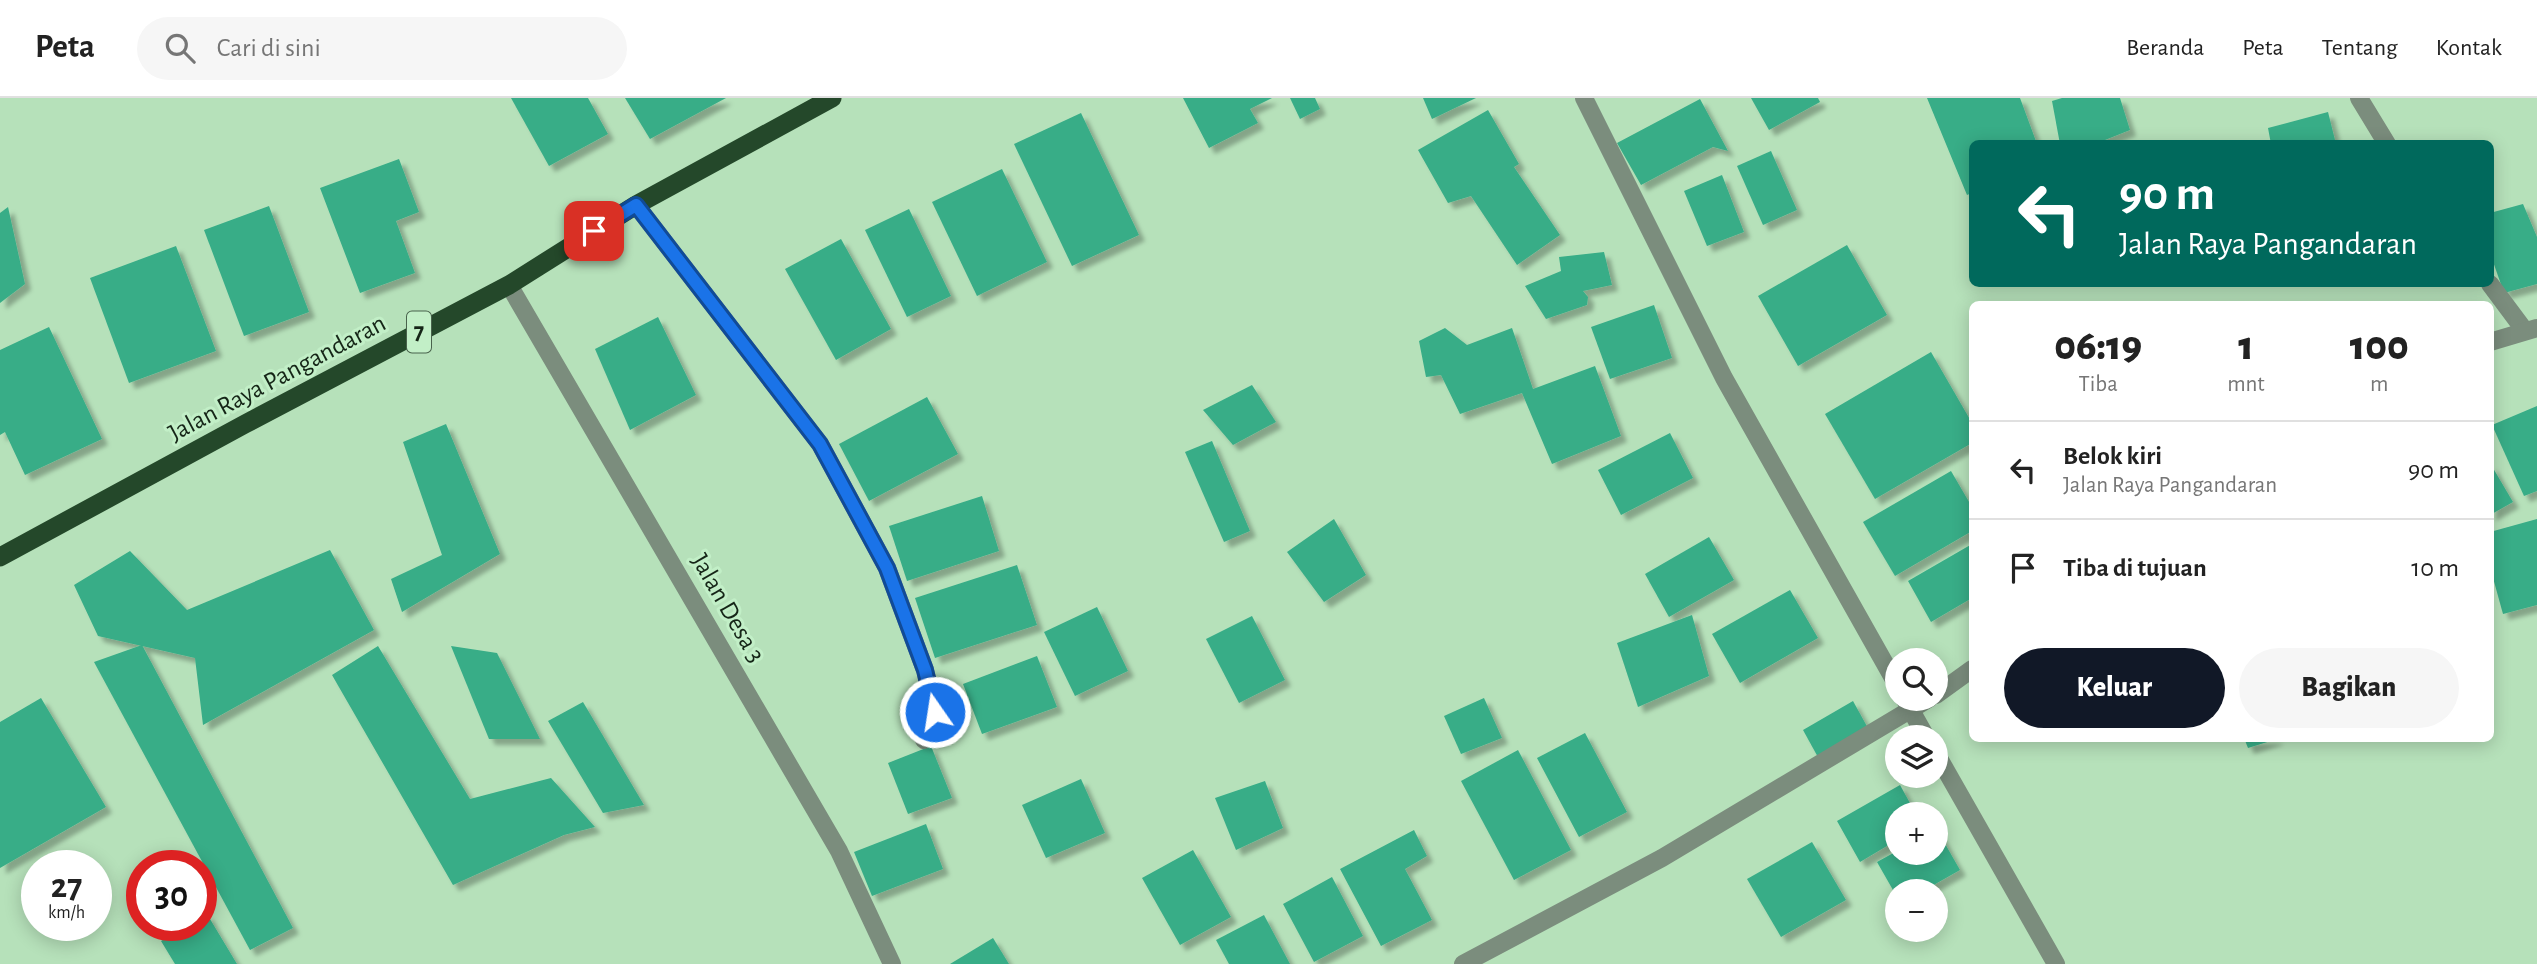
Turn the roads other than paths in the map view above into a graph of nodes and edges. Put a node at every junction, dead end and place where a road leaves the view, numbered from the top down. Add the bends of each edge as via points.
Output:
1 (832, 98) edge
2 (1584, 98) edge
3 (2359, 98) edge
4 (2385, 140) edge
5 (636, 205) junction
6 (509, 285) junction
7 (2493, 287) edge
8 (2531, 330) edge
9 (2494, 341) edge
10 (0, 557) edge
11 (1885, 664) edge
12 (1969, 671) edge
13 (1948, 686) edge
14 (1898, 711) edge
15 (925, 740) dead end
16 (1948, 774) edge
17 (892, 964) edge
18 (1463, 964) edge
19 (2056, 964) edge

1 - 5 highway, Jalan Raya Pangandaran / 7
2 - 11 street via 1724,378
3 - 4 street
5 - 6 highway, Jalan Raya Pangandaran / 7
5 - 15 street via 827,455 887,568 925,670 935,712
6 - 10 highway, Jalan Raya Pangandaran / 7
6 - 17 street, Jalan Desa 3 via 839,851
7 - 8 street
8 - 9 street
12 - 13 street
14 - 18 street via 1662,858
16 - 19 street

